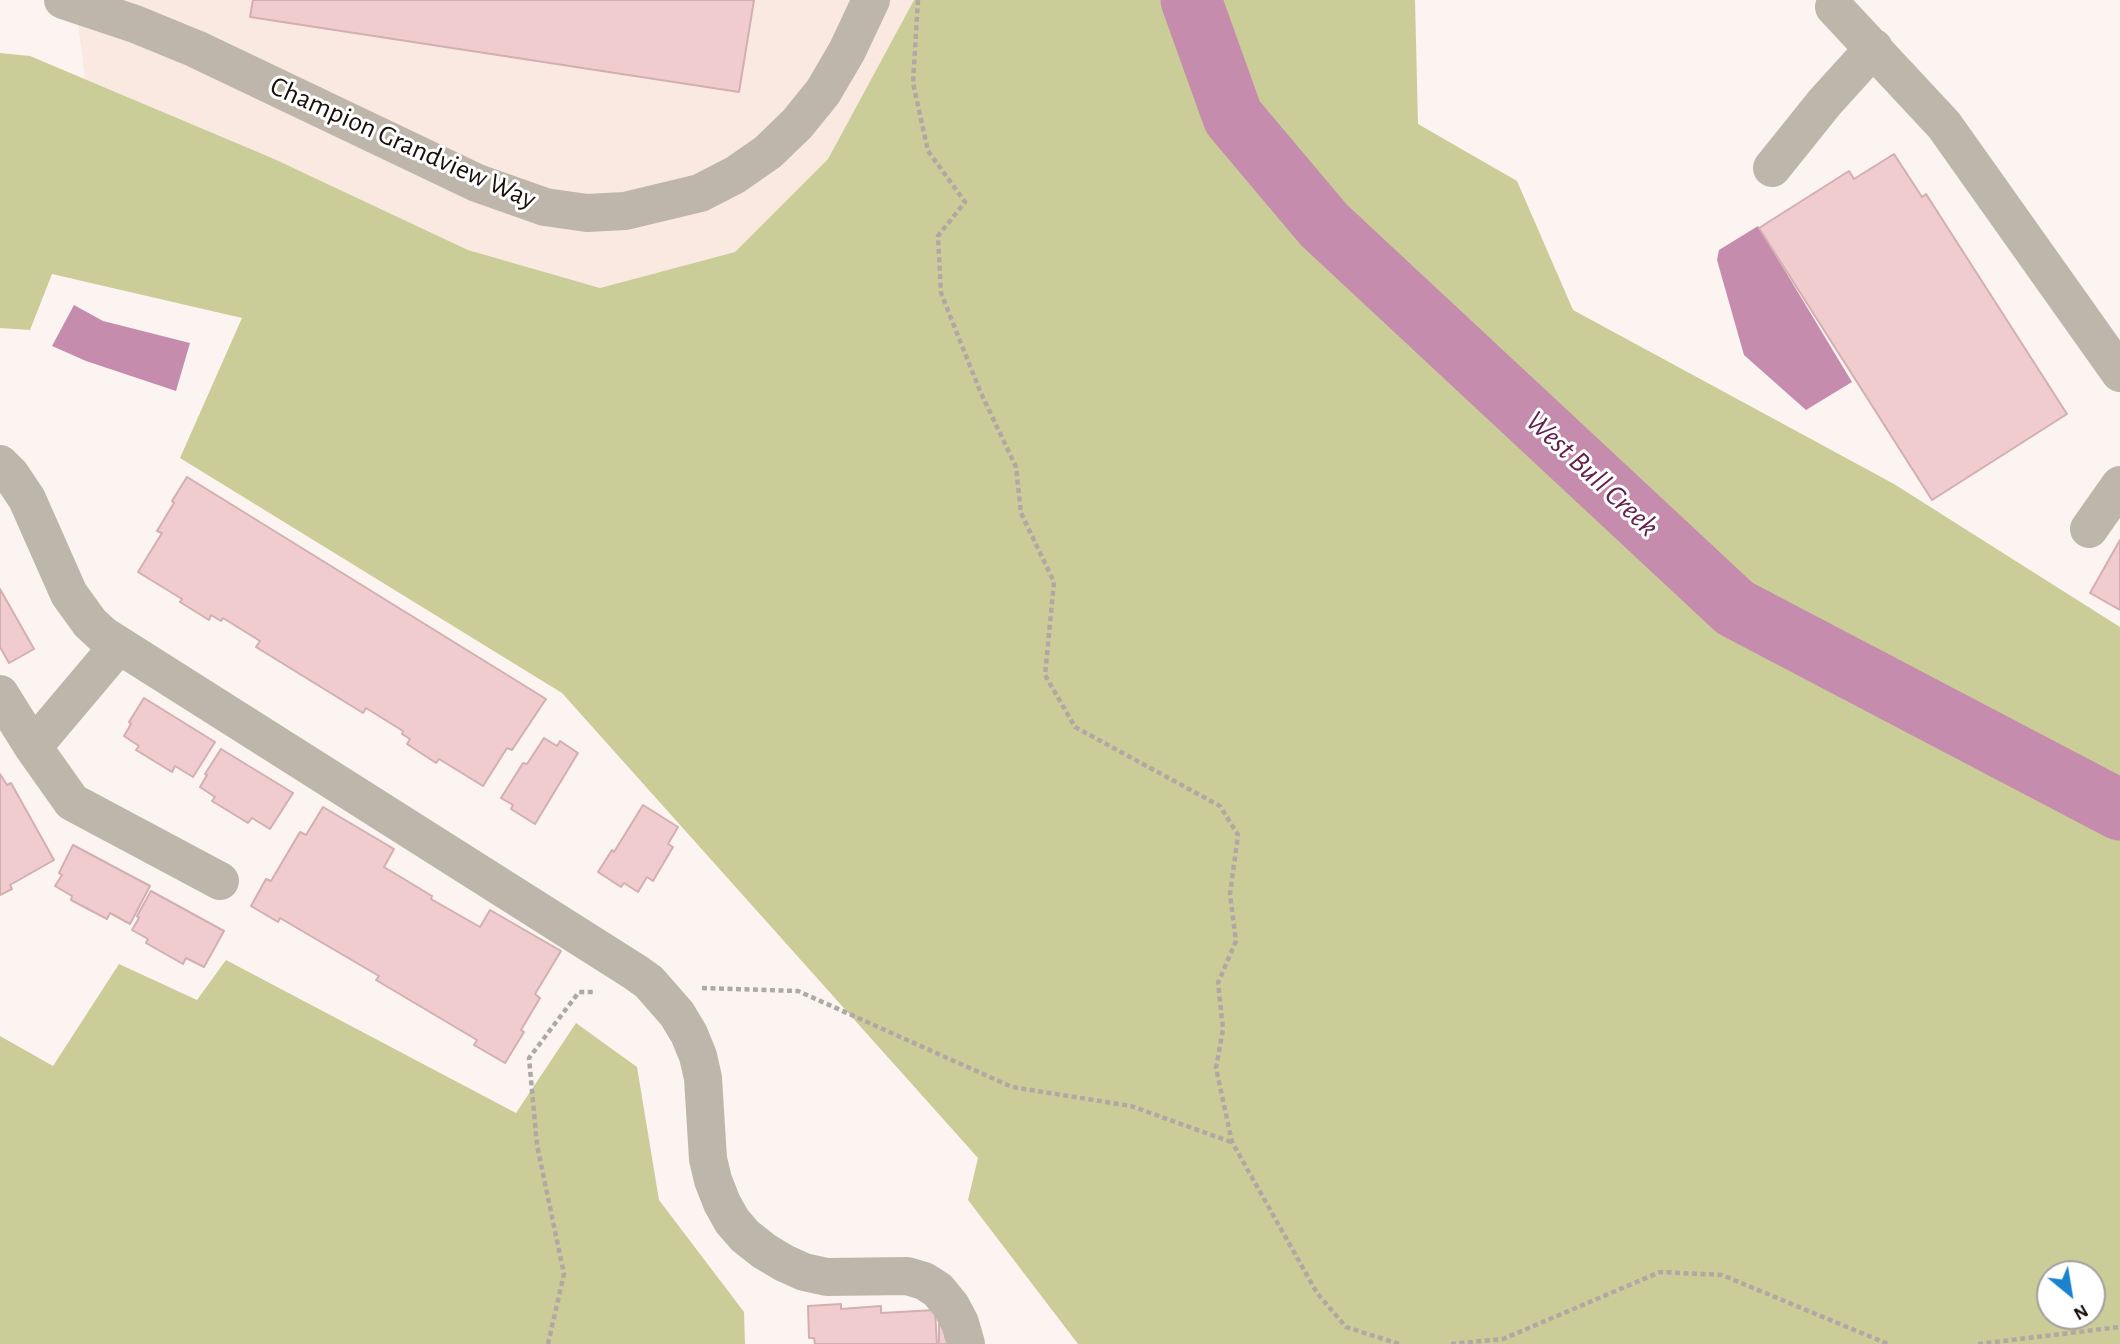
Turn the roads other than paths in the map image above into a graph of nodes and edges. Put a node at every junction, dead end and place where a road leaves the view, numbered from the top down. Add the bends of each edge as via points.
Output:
1 (63, 0) edge
2 (871, 0) edge
3 (1834, 7) dead end
4 (1874, 48) junction
5 (1772, 168) dead end
6 (2120, 373) edge
7 (0, 464) edge
8 (2120, 485) edge
9 (2089, 529) dead end
10 (119, 645) junction
11 (0, 694) edge
12 (33, 747) junction
13 (220, 881) dead end
14 (966, 1344) edge

1 - 2 street, Champion Grandview Way via 196,49 477,183 545,207 587,214 625,211 700,193 768,152 823,92
3 - 4 street
4 - 5 street
4 - 6 street via 1944,125
7 - 10 street via 27,499 74,601 90,623
8 - 9 street
10 - 12 street
10 - 14 street via 635,972 677,1014 689,1034 703,1078 713,1180 732,1221 745,1236 804,1272 827,1277 907,1276 924,1281 951,1306
11 - 12 street
12 - 13 street via 72,802

